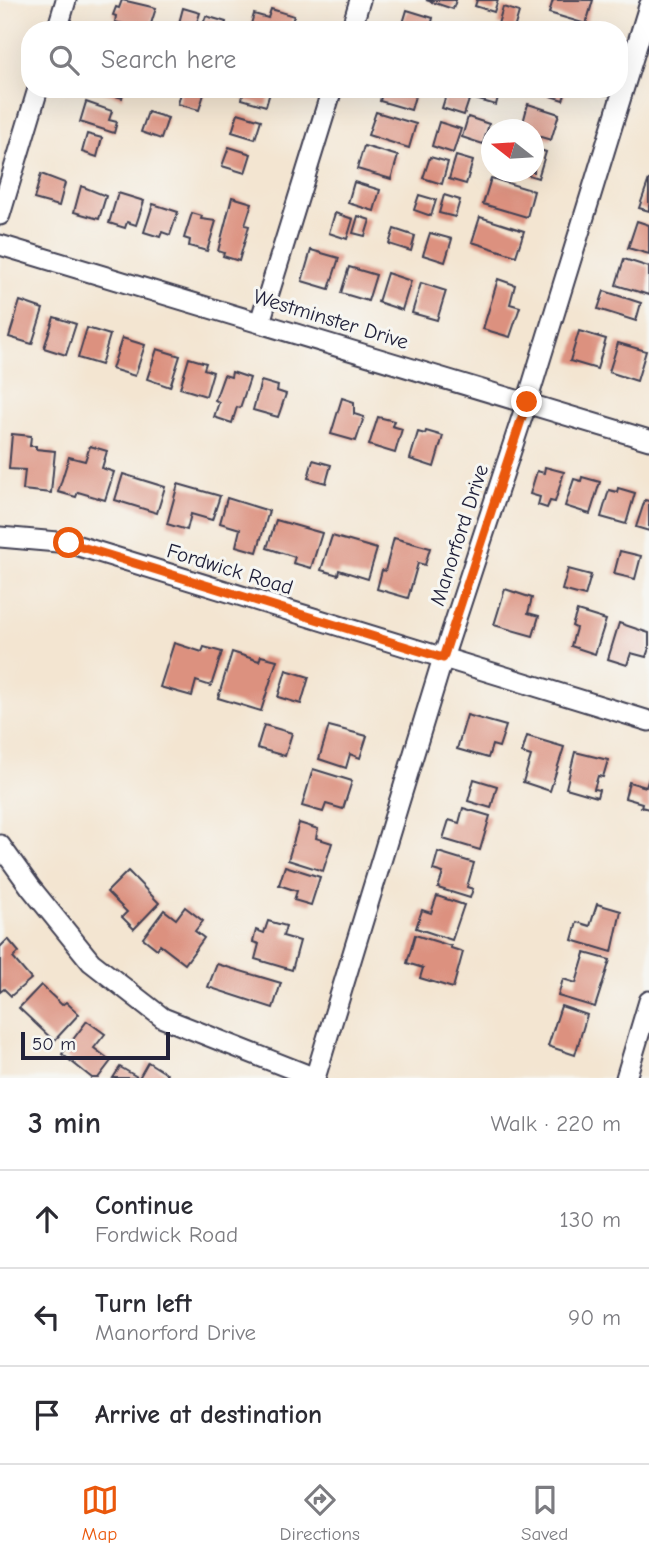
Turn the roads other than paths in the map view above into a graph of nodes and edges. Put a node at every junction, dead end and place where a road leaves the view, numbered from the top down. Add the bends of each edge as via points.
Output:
1 (66, 0) edge
2 (360, 0) edge
3 (649, 6) edge
4 (60, 21) edge
5 (354, 21) edge
6 (628, 74) edge
7 (35, 98) edge
8 (329, 98) edge
9 (621, 98) edge
10 (0, 215) edge
11 (0, 245) edge
12 (260, 321) junction
13 (527, 402) junction
14 (649, 440) edge
15 (0, 537) edge
16 (443, 658) junction
17 (649, 720) edge
18 (0, 845) edge
19 (649, 1001) edge
20 (315, 1078) edge
21 (626, 1078) edge

1 - 4 street
2 - 5 street
3 - 6 street, Manorford Drive
7 - 10 street
8 - 12 street
9 - 13 street, Manorford Drive
11 - 12 street, Westminster Drive
12 - 13 street, Westminster Drive
13 - 14 street, Westminster Drive
13 - 16 street, Manorford Drive
15 - 16 street, Fordwick Road via 69,543
16 - 17 street, Fordwick Road
16 - 20 street, Manorford Drive
18 - 20 street via 91,962 163,1018
19 - 21 street

